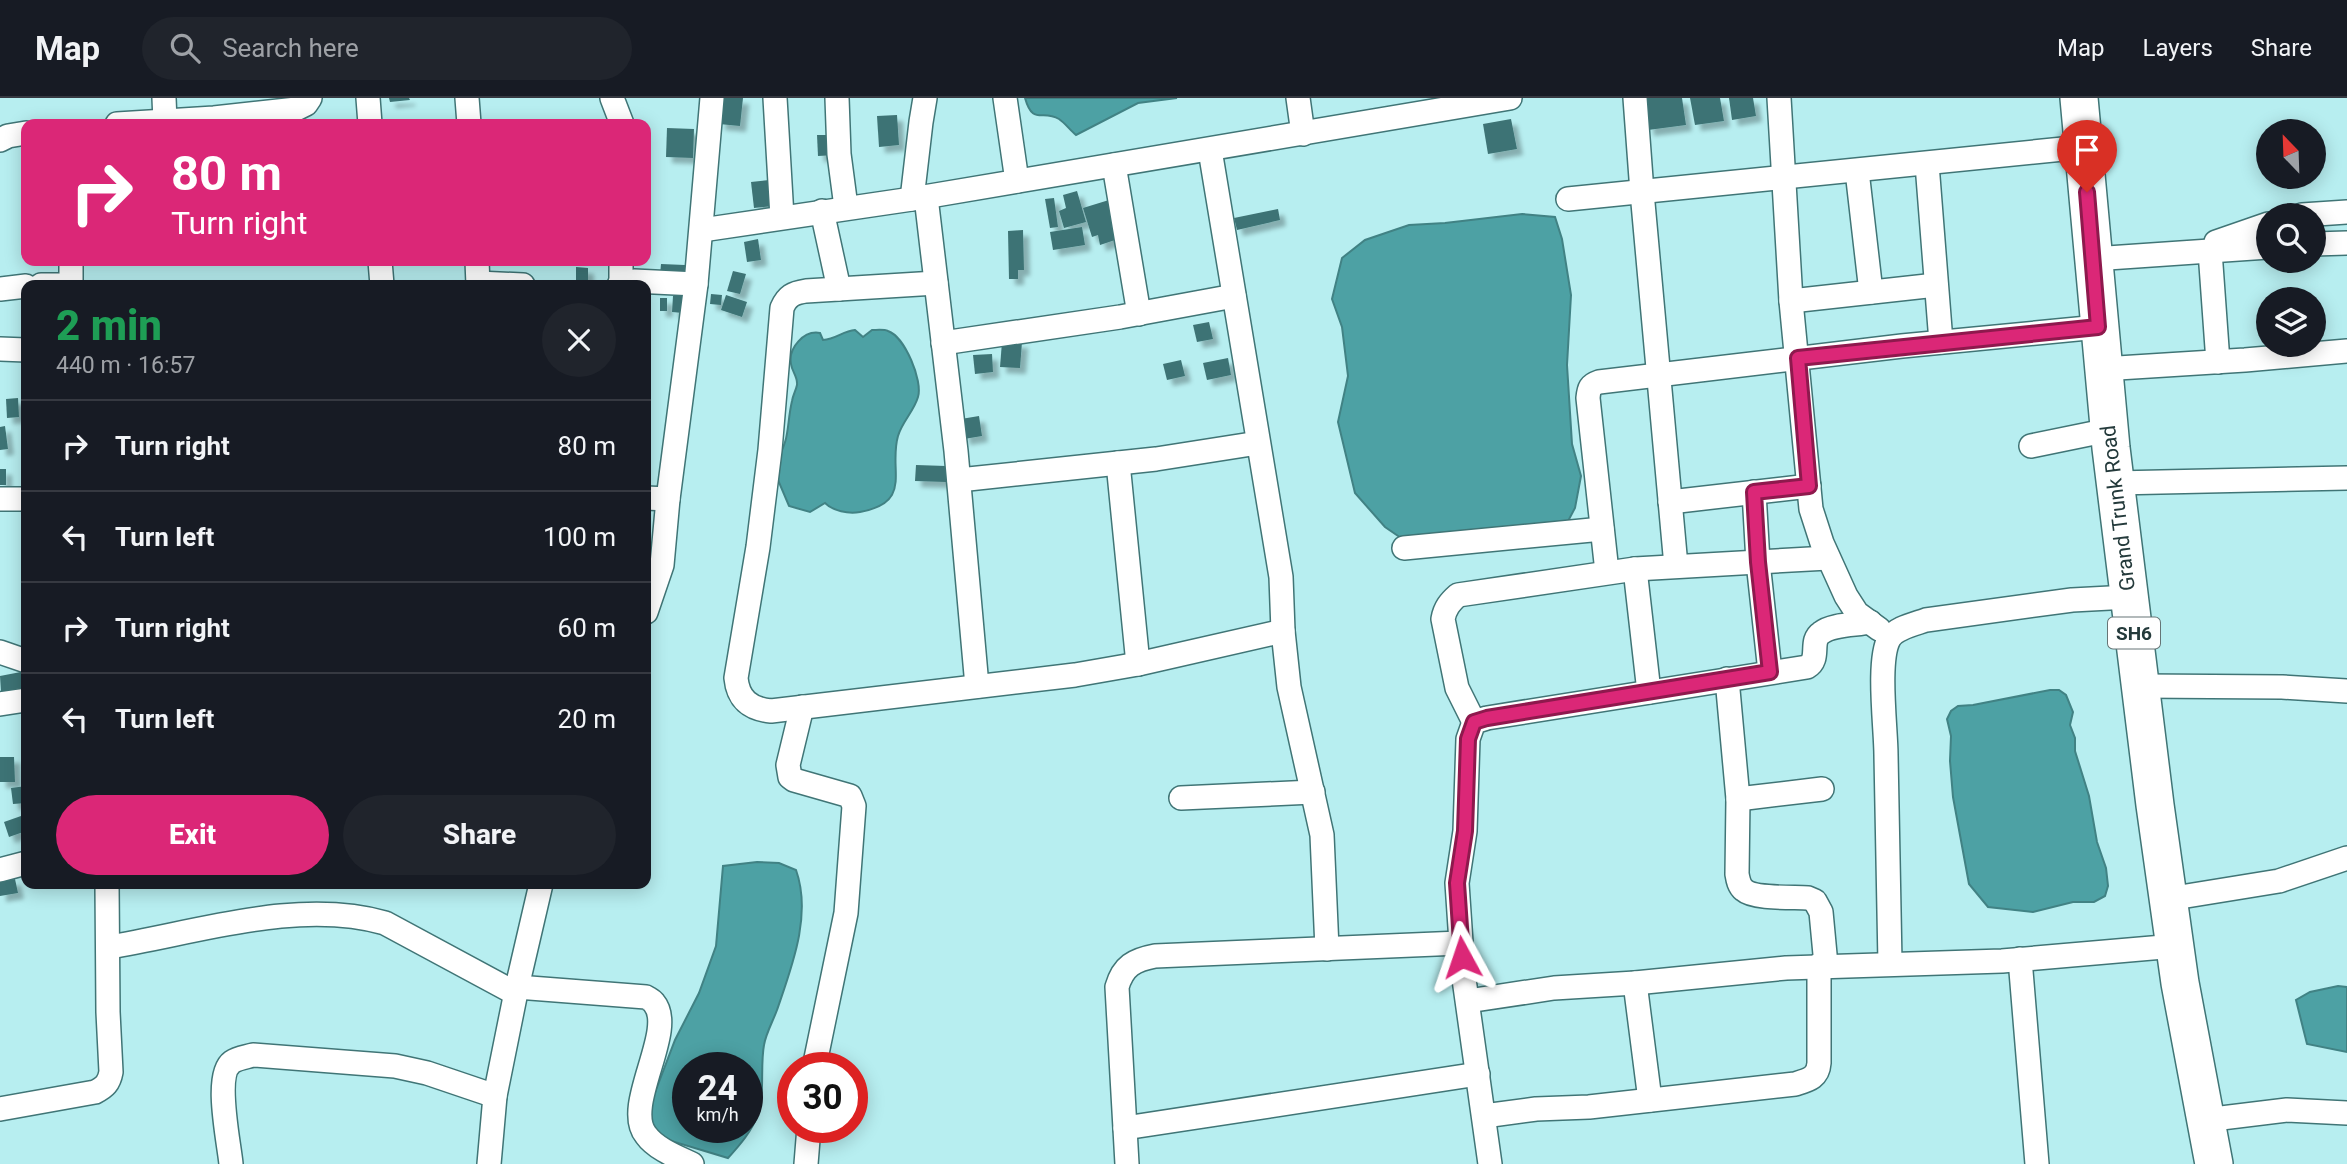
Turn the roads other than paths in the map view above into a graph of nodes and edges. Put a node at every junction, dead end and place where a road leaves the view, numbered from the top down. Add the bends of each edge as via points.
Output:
1 (164, 98) edge
2 (310, 98) edge
3 (368, 98) edge
4 (467, 98) edge
5 (612, 98) edge
6 (712, 98) edge
7 (775, 98) edge
8 (837, 98) edge
9 (925, 98) edge
10 (1005, 98) edge
11 (1298, 98) edge
12 (1510, 98) edge
13 (1635, 98) edge
14 (1779, 98) edge
15 (2079, 98) edge
16 (1473, 101) edge
17 (165, 119) edge
18 (198, 119) edge
19 (370, 119) edge
20 (469, 119) edge
21 (620, 119) edge
22 (21, 134) edge
23 (1303, 134) junction
24 (0, 140) edge
25 (2083, 147) junction
26 (1209, 150) junction
27 (1927, 164) junction
28 (1114, 165) junction
29 (1857, 171) junction
30 (1783, 179) junction
31 (1017, 181) junction
32 (1642, 192) junction
33 (919, 198) junction
34 (1568, 199) dead end
35 (846, 207) junction
36 (822, 211) junction
37 (2347, 212) edge
38 (2326, 213) edge
39 (782, 218) junction
40 (2256, 228) edge
41 (702, 230) junction
42 (2347, 243) edge
43 (2326, 244) edge
44 (2256, 248) edge
45 (2210, 251) junction
46 (2186, 253) junction
47 (2093, 259) junction
48 (478, 276) edge
49 (498, 280) edge
50 (651, 282) edge
51 (936, 283) junction
52 (696, 284) junction
53 (1936, 285) junction
54 (21, 287) edge
55 (0, 289) edge
56 (839, 289) junction
57 (1871, 292) junction
58 (1234, 296) junction
59 (1791, 301) junction
60 (1139, 314) junction
61 (2098, 327) junction
62 (1941, 342) junction
63 (943, 343) junction
64 (0, 349) edge
65 (21, 349) edge
66 (2347, 351) edge
67 (1798, 358) junction
68 (2218, 362) junction
69 (2102, 369) junction
70 (1658, 376) junction
71 (2109, 430) junction
72 (1258, 443) junction
73 (2031, 446) dead end
74 (1118, 463) junction
75 (2347, 478) edge
76 (959, 480) junction
77 (2115, 483) junction
78 (1809, 486) junction
79 (1754, 492) junction
80 (657, 498) edge
81 (0, 499) edge
82 (21, 499) edge
83 (1670, 502) junction
84 (1602, 530) junction
85 (1404, 548) dead end
86 (1828, 558) junction
87 (1758, 562) junction
88 (1676, 566) junction
89 (1635, 569) junction
90 (1607, 572) junction
91 (651, 597) edge
92 (2129, 597) junction
93 (1870, 622) junction
94 (1283, 631) junction
95 (1890, 637) junction
96 (0, 652) edge
97 (21, 659) edge
98 (1138, 664) junction
99 (1770, 672) junction
100 (1727, 679) junction
101 (977, 686) junction
102 (2141, 686) junction
103 (2347, 691) edge
104 (1649, 692) junction
105 (21, 701) edge
106 (0, 704) edge
107 (802, 707) junction
108 (1474, 722) junction
109 (1822, 789) dead end
110 (1313, 792) junction
111 (1181, 798) dead end
112 (1738, 799) junction
113 (2347, 858) edge
114 (21, 864) edge
115 (0, 870) edge
116 (107, 889) edge
117 (540, 889) edge
118 (2168, 899) junction
119 (1460, 943) junction
120 (2175, 946) junction
121 (109, 947) junction
122 (1327, 949) junction
123 (2020, 960) junction
124 (1890, 963) junction
125 (1822, 965) junction
126 (1635, 983) junction
127 (516, 990) junction
128 (1468, 1001) junction
129 (817, 1052) edge
130 (1478, 1074) junction
131 (495, 1096) junction
132 (1650, 1100) junction
133 (0, 1107) edge
134 (2347, 1113) edge
135 (1484, 1116) junction
136 (2205, 1120) junction
137 (1125, 1128) junction
138 (808, 1143) edge
139 (231, 1164) edge
140 (489, 1164) edge
141 (692, 1164) edge
142 (806, 1164) edge
143 (1127, 1164) edge
144 (1490, 1164) edge
145 (2037, 1164) edge
146 (2214, 1164) edge

1 - 17 street
2 - 18 street via 296,109
3 - 19 street
4 - 20 street
5 - 21 street
6 - 41 street
7 - 39 street
8 - 35 street
9 - 33 street via 920,122
10 - 31 street
11 - 23 street
12 - 16 street
13 - 32 street
14 - 30 street
15 - 25 main road, Grand Trunk Road / SH6
16 - 23 street
22 - 24 street
23 - 26 street
25 - 27 street
25 - 47 main road, Grand Trunk Road / SH6
26 - 28 street
26 - 58 street
27 - 29 street
27 - 53 street
28 - 31 street
28 - 60 street
29 - 30 street
29 - 57 street
30 - 32 street
30 - 59 street
31 - 33 street
32 - 34 street
32 - 70 street
33 - 35 street
33 - 51 street
35 - 36 street
36 - 39 street
36 - 56 street
37 - 38 street
39 - 41 street
40 - 46 street
41 - 52 street
42 - 43 street
44 - 45 street
45 - 46 street
45 - 68 street
46 - 47 street
47 - 61 main road, Grand Trunk Road / SH6
48 - 49 street
50 - 52 street
51 - 56 street
51 - 63 street
52 - 80 street
53 - 57 street
53 - 62 street
54 - 55 street
56 - 107 street via 794,293 782,308 758,547 736,678 741,697 758,710
57 - 59 street
58 - 60 street
58 - 72 street
59 - 67 street
60 - 63 street
61 - 62 street
61 - 69 main road, Grand Trunk Road / SH6
62 - 67 street
63 - 76 street
64 - 65 street
66 - 68 street
67 - 70 street
67 - 78 street
68 - 69 street
69 - 71 main road, Grand Trunk Road / SH6
70 - 83 street
70 - 84 street via 1599,382 1588,389
71 - 73 street
71 - 77 main road, Grand Trunk Road / SH6
72 - 74 street
72 - 94 street via 1281,577
74 - 76 street
74 - 98 street
75 - 77 street
76 - 101 street
77 - 92 main road, Grand Trunk Road / SH6
78 - 79 street
78 - 86 street via 1815,523
79 - 83 street
79 - 87 street
80 - 91 street via 662,565
81 - 82 street
83 - 88 street
84 - 85 street
84 - 90 street
86 - 87 street
86 - 93 street via 1857,613
87 - 88 street
87 - 99 street
88 - 89 street
89 - 90 street
89 - 104 street
90 - 108 street via 1473,591 1451,600 1443,619 1452,672
92 - 95 street via 1926,620
92 - 102 main road, Grand Trunk Road / SH6
93 - 95 street
93 - 99 street via 1822,632 1816,639 1812,664
94 - 98 street
94 - 110 street via 1291,697
95 - 124 street via 1883,695
96 - 97 street
98 - 101 street
99 - 100 street
100 - 104 street
100 - 112 street
101 - 107 street
102 - 103 street
102 - 118 main road, Grand Trunk Road / SH6
104 - 108 street
105 - 106 street
107 - 129 street via 790,776 850,796 854,806 846,913
108 - 119 street via 1468,739 1465,831 1457,883
109 - 112 street
110 - 111 street
110 - 122 street via 1322,835
112 - 125 street via 1739,884 1752,894 1815,901 1821,912
113 - 118 street via 2279,881
114 - 115 street
116 - 121 street
117 - 127 street
118 - 120 main road, Grand Trunk Road / SH6
119 - 122 street
119 - 128 street
120 - 123 street
120 - 136 main road, Grand Trunk Road / SH6
121 - 127 street via 275,917 363,917 385,923
121 - 133 street via 109,1081 95,1092
122 - 137 street via 1155,956 1125,969 1117,987
123 - 124 street
123 - 145 street
124 - 125 street
125 - 126 street
125 - 132 street via 1819,1063 1814,1077 1795,1084
126 - 128 street via 1553,988
126 - 132 street
127 - 131 street
127 - 141 street via 646,997 656,1004 659,1031 640,1122 652,1142
128 - 130 street
130 - 135 street
130 - 137 street
131 - 139 street via 396,1066 253,1055 233,1060 222,1083
131 - 140 street
132 - 135 street
134 - 136 street via 2287,1110
135 - 144 street
136 - 146 main road, Grand Trunk Road / SH6
137 - 143 street
138 - 142 street

